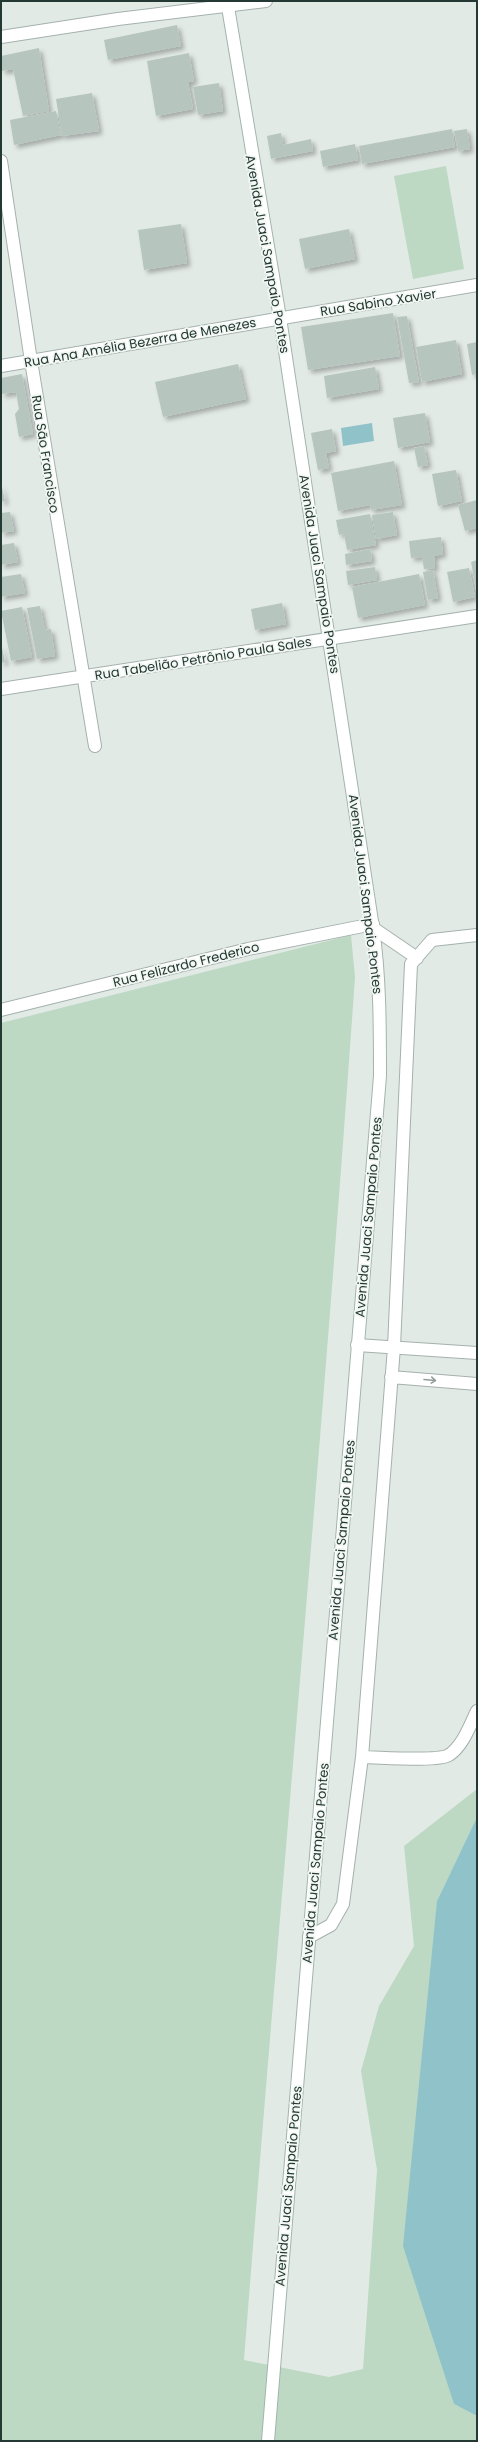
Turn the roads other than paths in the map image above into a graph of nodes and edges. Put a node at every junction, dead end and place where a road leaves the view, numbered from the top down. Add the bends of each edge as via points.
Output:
1 (266, 1) edge
2 (228, 4) edge
3 (1, 37) edge
4 (1, 161) edge
5 (477, 285) edge
6 (280, 318) junction
7 (31, 361) junction
8 (1, 366) edge
9 (477, 616) edge
10 (330, 638) junction
11 (83, 676) junction
12 (1, 689) edge
13 (95, 746) dead end
14 (373, 926) junction
15 (477, 935) edge
16 (417, 958) junction
17 (1, 1010) edge
18 (357, 1345) junction
19 (394, 1347) junction
20 (477, 1353) edge
21 (392, 1376) junction
22 (477, 1384) edge
23 (477, 1711) edge
24 (362, 1757) junction
25 (309, 1937) junction
26 (268, 2441) edge

1 - 2 street
2 - 3 street
2 - 6 street, Avenida Juaci Sampaio Pontes
4 - 7 street, Rua São Francisco
5 - 6 street, Rua Sabino Xavier
6 - 7 street, Rua Ana Amélia Bezerra de Menezes
6 - 10 street, Avenida Juaci Sampaio Pontes
7 - 8 street, Rua Ana Amélia Bezerra de Menezes
7 - 11 street, Rua São Francisco
9 - 10 street, Rua Tabelião Petrônio Paula Sales
10 - 11 street, Rua Tabelião Petrônio Paula Sales
10 - 14 street, Avenida Juaci Sampaio Pontes
11 - 12 street, Rua Tabelião Petrônio Paula Sales
11 - 13 street, Rua São Francisco
14 - 16 street
14 - 17 street, Rua Felizardo Frederico via 248,949
14 - 18 street, Avenida Juaci Sampaio Pontes via 379,971 380,1076
15 - 16 street via 432,940
16 - 19 street via 411,964
18 - 19 street
18 - 25 street, Avenida Juaci Sampaio Pontes
19 - 20 street
19 - 21 street
21 -> 22 street
21 - 24 street
23 - 24 street via 460,1743 448,1755 434,1758
24 - 25 street via 344,1904 331,1925
25 - 26 street, Avenida Juaci Sampaio Pontes

